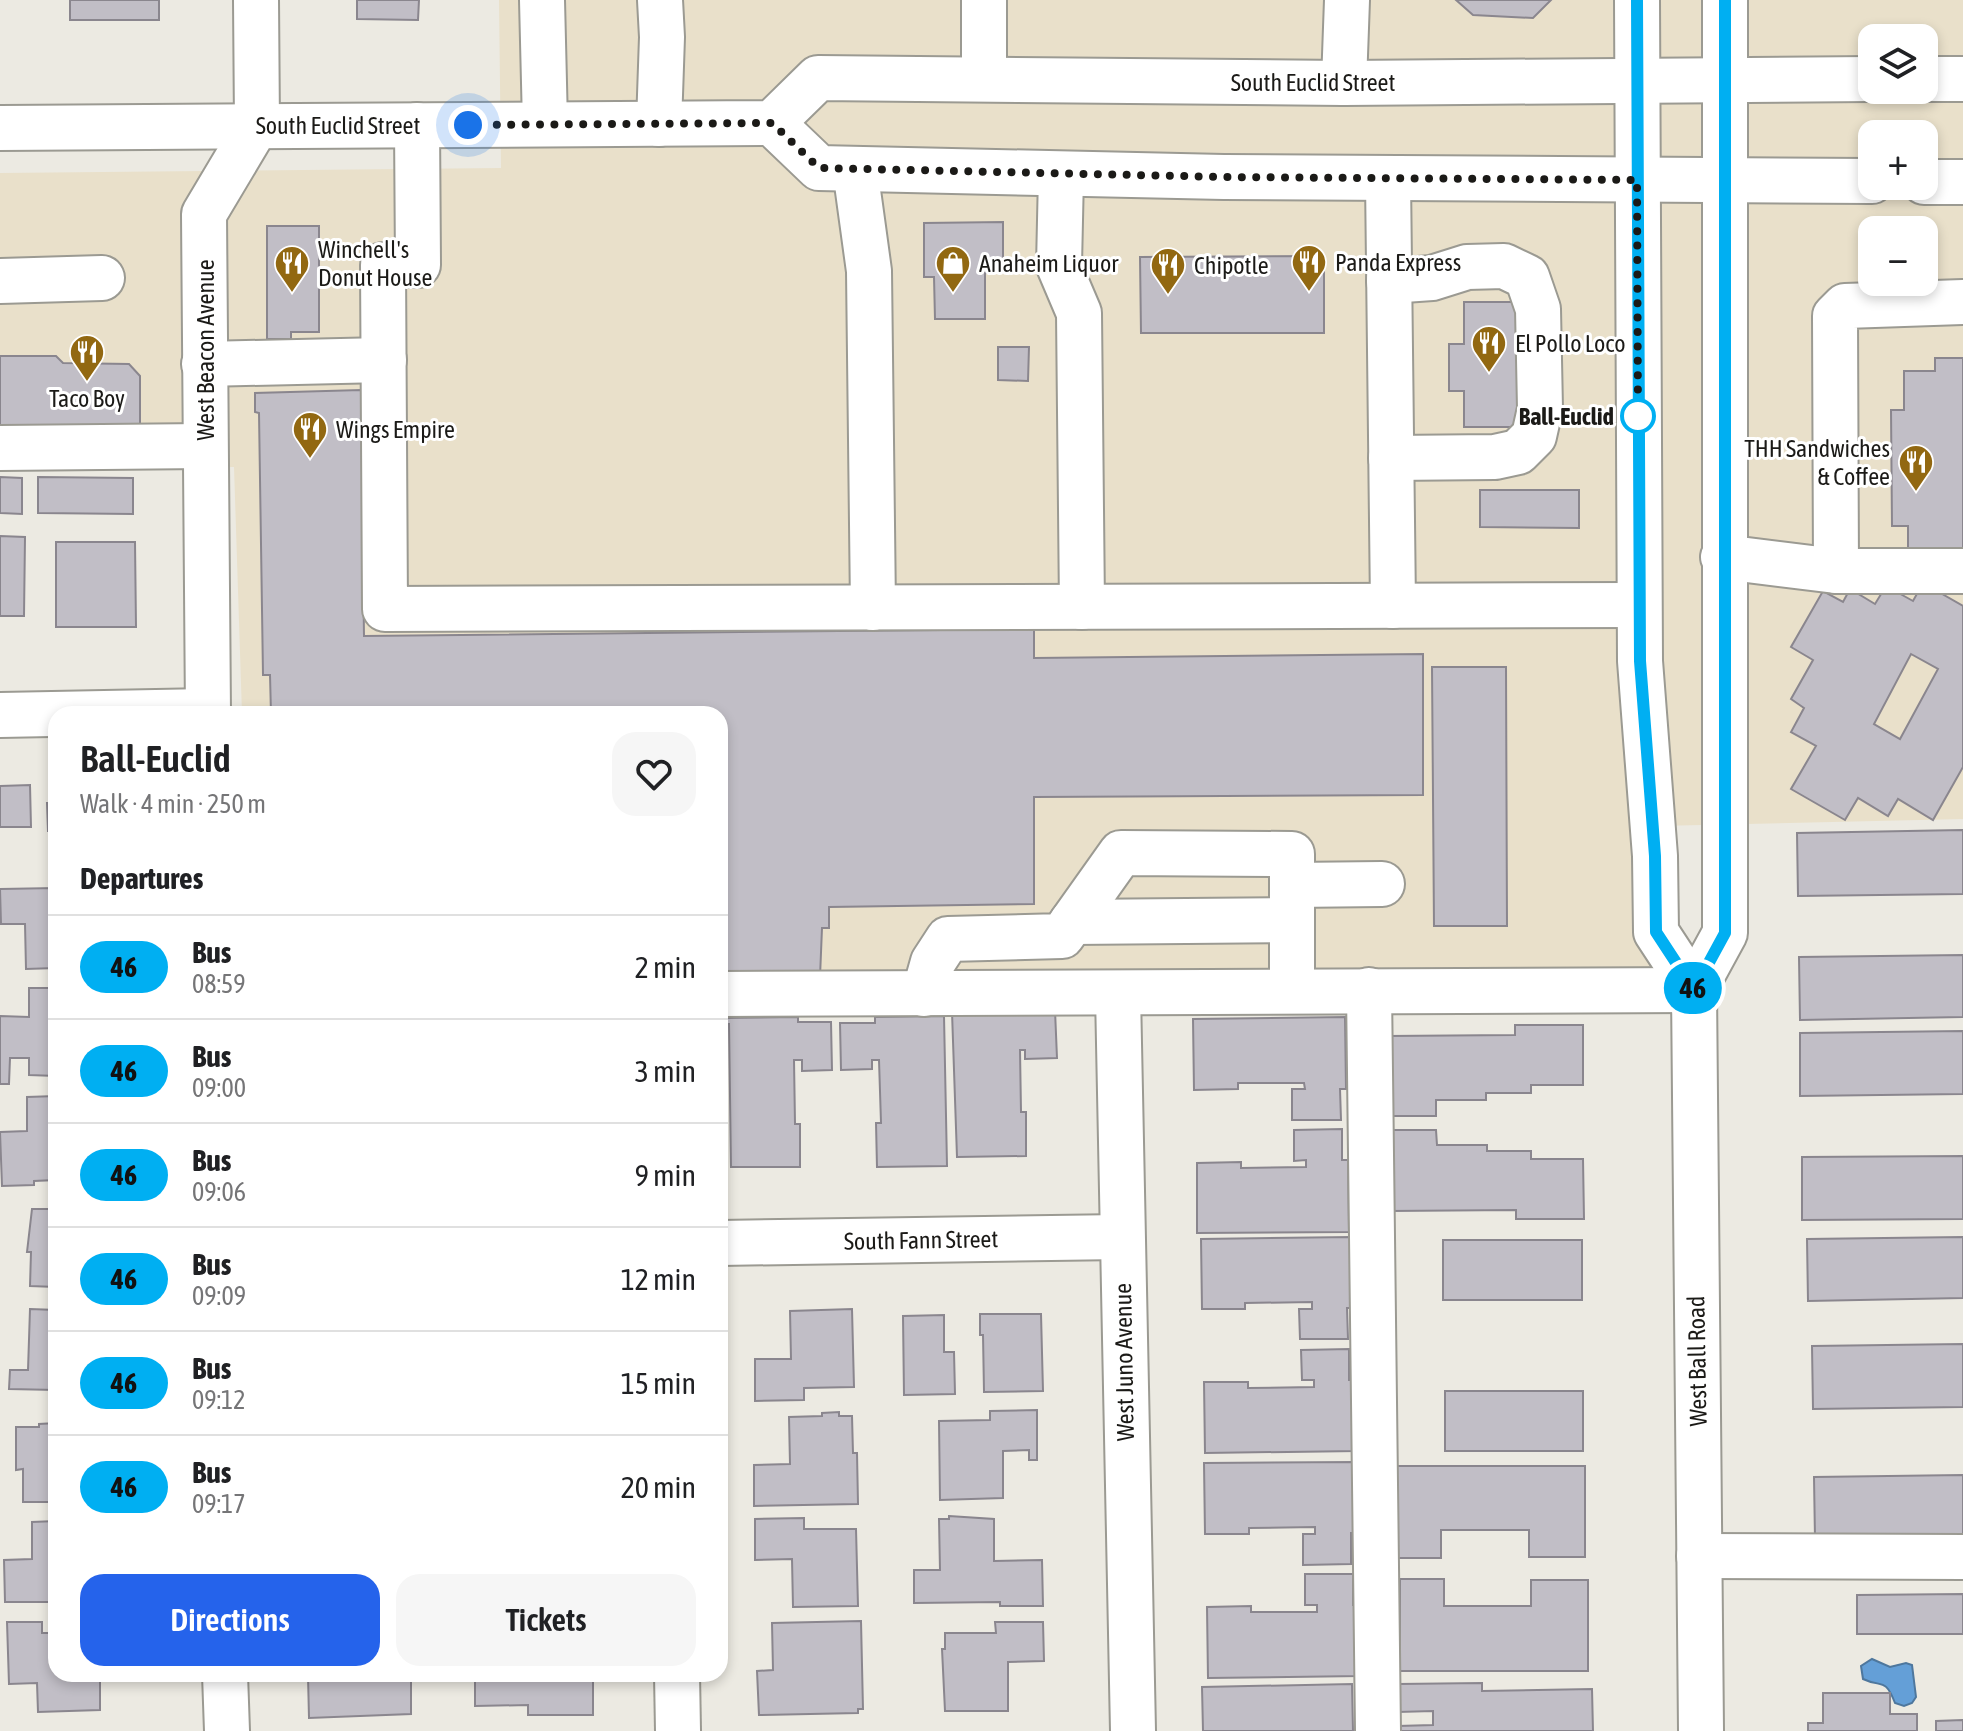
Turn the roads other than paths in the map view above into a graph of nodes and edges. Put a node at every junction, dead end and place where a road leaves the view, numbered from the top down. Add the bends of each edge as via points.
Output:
1 (256, 0) edge
2 (542, 0) edge
3 (660, 0) edge
4 (984, 0) edge
5 (1347, 0) edge
6 (1637, 0) edge
7 (1725, 0) edge
8 (984, 79) junction
9 (1858, 79) edge
10 (1938, 79) edge
11 (1963, 79) edge
12 (1726, 80) junction
13 (1637, 81) junction
14 (1344, 83) junction
15 (772, 123) junction
16 (545, 124) junction
17 (659, 124) junction
18 (257, 125) junction
19 (417, 125) junction
20 (0, 128) edge
21 (855, 169) junction
22 (1061, 175) junction
23 (1388, 179) junction
24 (1637, 180) junction
25 (1725, 181) junction
26 (1858, 181) edge
27 (1938, 182) edge
28 (1963, 182) edge
29 (102, 278) dead end
30 (0, 281) edge
31 (1389, 281) junction
32 (1963, 302) edge
33 (384, 360) junction
34 (204, 364) junction
35 (205, 446) junction
36 (0, 448) edge
37 (1391, 458) junction
38 (1723, 557) junction
39 (1836, 571) junction
40 (1963, 571) edge
41 (1638, 605) junction
42 (1393, 606) junction
43 (1082, 607) junction
44 (873, 608) junction
45 (208, 706) edge
46 (0, 715) edge
47 (48, 715) edge
48 (1382, 884) dead end
49 (1292, 903) junction
50 (1072, 922) junction
51 (1369, 990) junction
52 (1694, 990) junction
53 (1292, 991) junction
54 (728, 994) edge
55 (924, 994) junction
56 (1118, 994) junction
57 (1122, 1237) junction
58 (728, 1243) edge
59 (1699, 1556) junction
60 (1963, 1557) edge
61 (225, 1682) edge
62 (677, 1682) edge
63 (227, 1731) edge
64 (678, 1731) edge
65 (1133, 1731) edge
66 (1378, 1731) edge
67 (1701, 1731) edge

1 - 18 main road
2 - 16 main road
3 - 17 main road
4 - 8 main road
5 - 14 main road
6 - 13 main road
7 - 12 main road, West Ball Road
8 - 14 main road, South Euclid Street
8 - 15 main road, South Euclid Street via 818,78
9 - 12 main road, South Euclid Street
10 - 11 main road
12 - 13 main road, South Euclid Street
12 - 25 main road, West Ball Road
13 - 14 main road, South Euclid Street
13 - 24 main road
15 - 17 main road, South Euclid Street
15 - 21 main road via 819,168
16 - 17 main road, South Euclid Street
16 - 19 main road, South Euclid Street
18 - 19 main road, South Euclid Street
18 - 20 main road, South Euclid Street
18 - 34 main road, West Beacon Avenue via 204,214
19 - 33 main road via 418,265 383,265
21 - 22 main road
21 - 44 main road via 869,271
22 - 23 main road
22 - 43 main road via 1059,266 1079,313
23 - 24 main road
23 - 31 main road
24 - 25 main road
24 - 41 main road
25 - 26 main road
25 - 38 main road, West Ball Road
27 - 28 main road
29 - 30 main road
31 - 37 main road
31 - 37 main road via 1432,278 1467,267 1504,266 1527,277 1538,309 1540,409 1534,436 1518,452
32 - 39 main road via 1845,306 1835,316
33 - 34 main road
33 - 44 main road via 385,609
34 - 35 main road, West Beacon Avenue
35 - 36 main road
35 - 45 main road, West Beacon Avenue
37 - 42 main road
38 - 39 main road
38 - 52 main road, West Ball Road via 1725,933
39 - 40 main road
41 - 42 main road
41 - 52 main road via 1656,932
42 - 43 main road
43 - 44 main road
46 - 47 main road
48 - 49 main road
49 - 50 main road
49 - 50 main road via 1292,854 1121,853
49 - 53 main road
50 - 55 main road via 1062,936 948,939 933,962
51 - 52 main road
51 - 53 main road
51 - 66 main road
52 - 59 main road, West Ball Road
53 - 56 main road
54 - 55 main road
55 - 56 main road
56 - 57 main road, West Juno Avenue
57 - 58 main road, South Fann Street
57 - 65 main road, West Juno Avenue
59 - 60 main road
59 - 67 main road, West Ball Road
61 - 63 main road
62 - 64 main road

